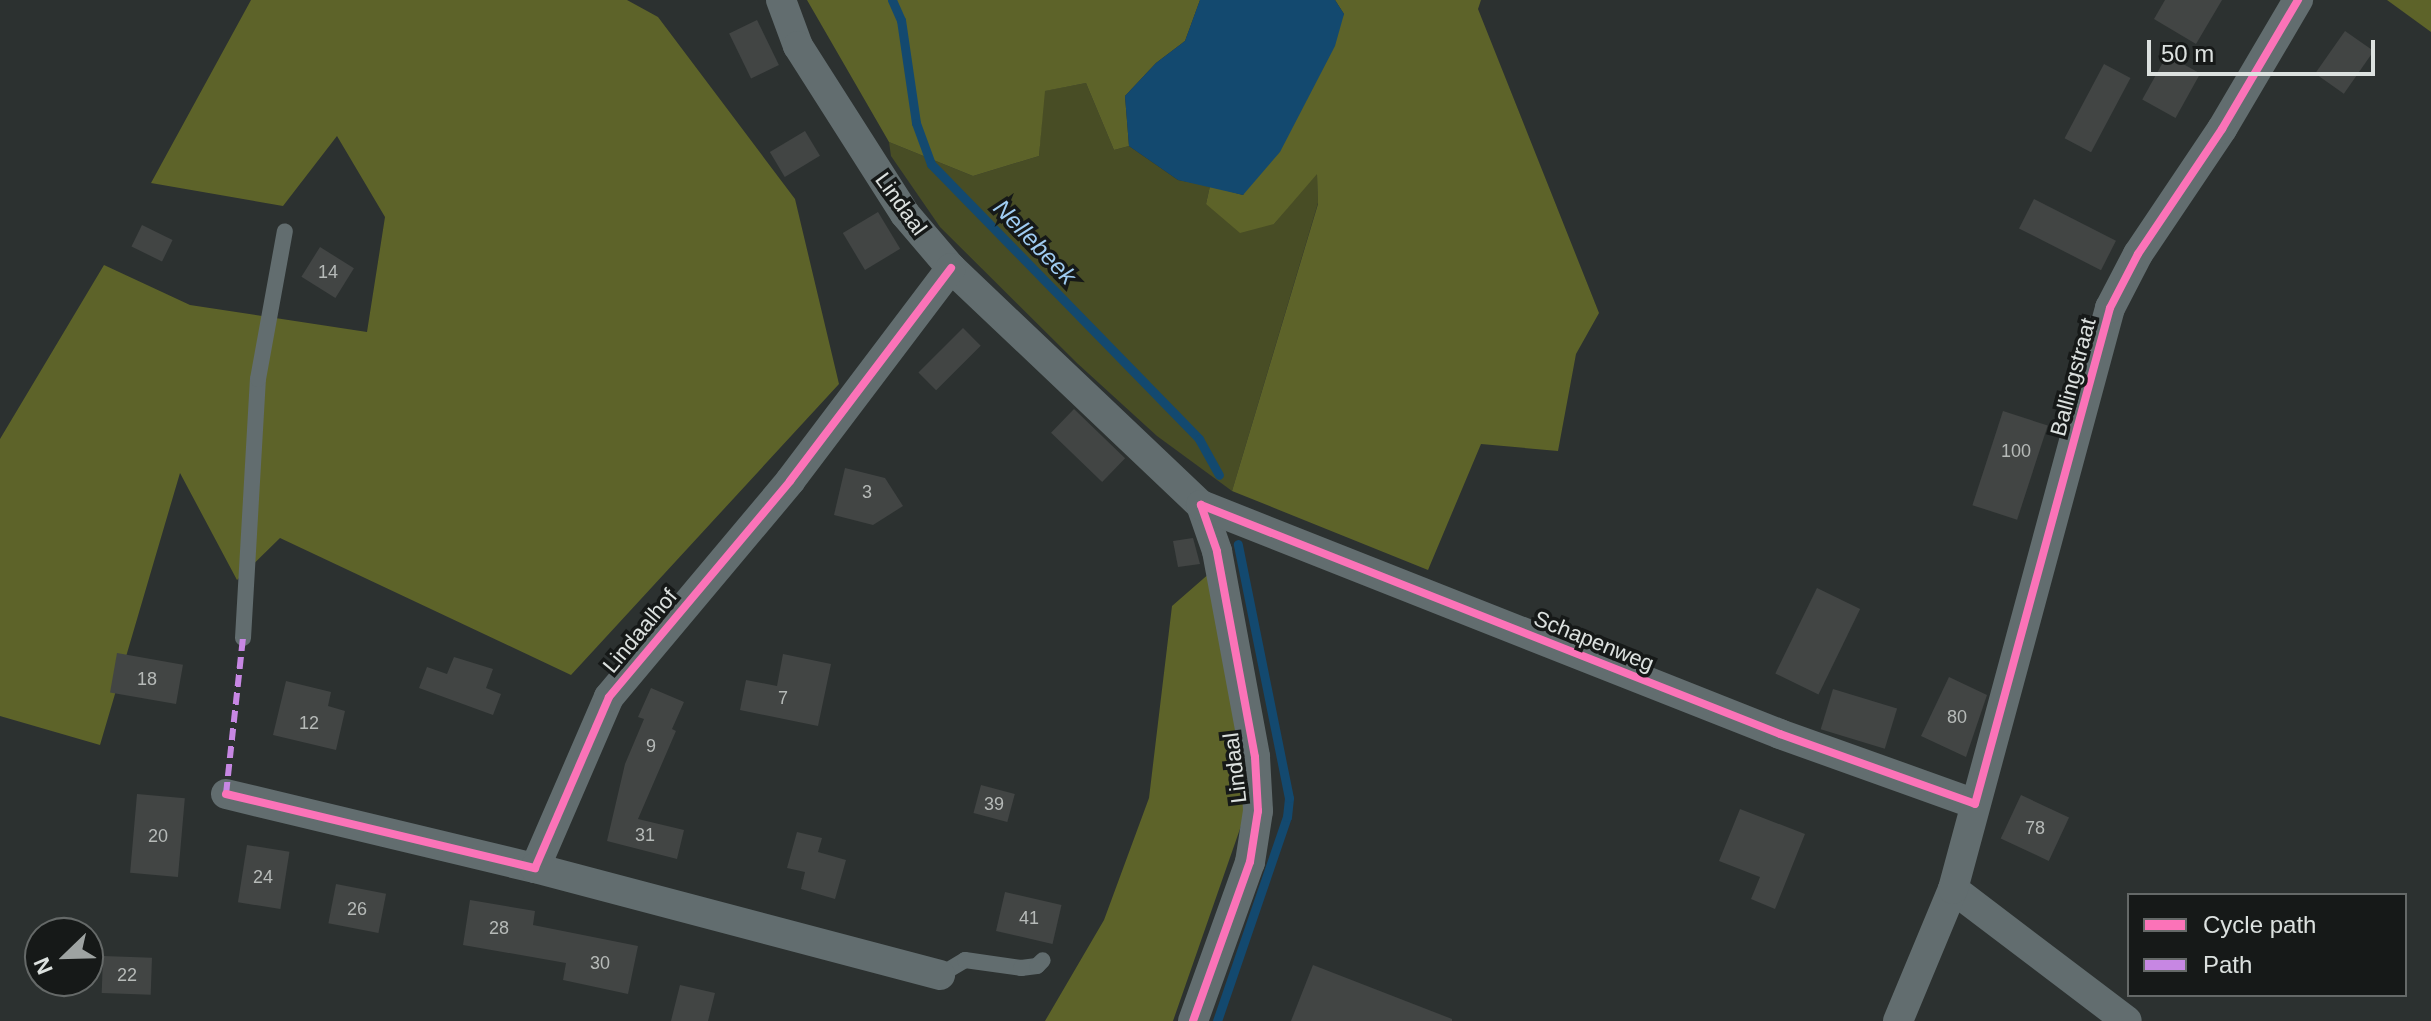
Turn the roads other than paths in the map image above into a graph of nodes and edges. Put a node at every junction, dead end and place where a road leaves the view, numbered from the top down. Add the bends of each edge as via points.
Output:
1 (781, 0) edge
2 (2298, 0) edge
3 (285, 231) dead end
4 (951, 268) junction
5 (1201, 505) junction
6 (243, 638) dead end
7 (226, 794) dead end
8 (1975, 804) junction
9 (535, 868) junction
10 (1953, 889) junction
11 (1043, 960) dead end
12 (940, 975) joint
13 (1193, 1021) edge
14 (1898, 1021) edge
15 (2127, 1021) edge

1 - 4 street, Lindaal via 798,46 842,120 905,214
2 - 8 street, Ballingstraat via 2222,129 2138,254 2110,308
3 - 6 lane via 258,379
4 - 5 street, Lindaal
4 - 9 street, Lindaalhof via 790,481 609,697
5 - 8 street, Schapenweg via 1780,734
5 - 13 street, Lindaal via 1217,551 1255,757 1258,811 1250,862
7 - 9 street
8 - 10 street, Ballingstraat
9 - 12 street
10 - 14 street, Ballingstraat
10 - 15 street
11 - 12 lane via 1021,968 965,960

